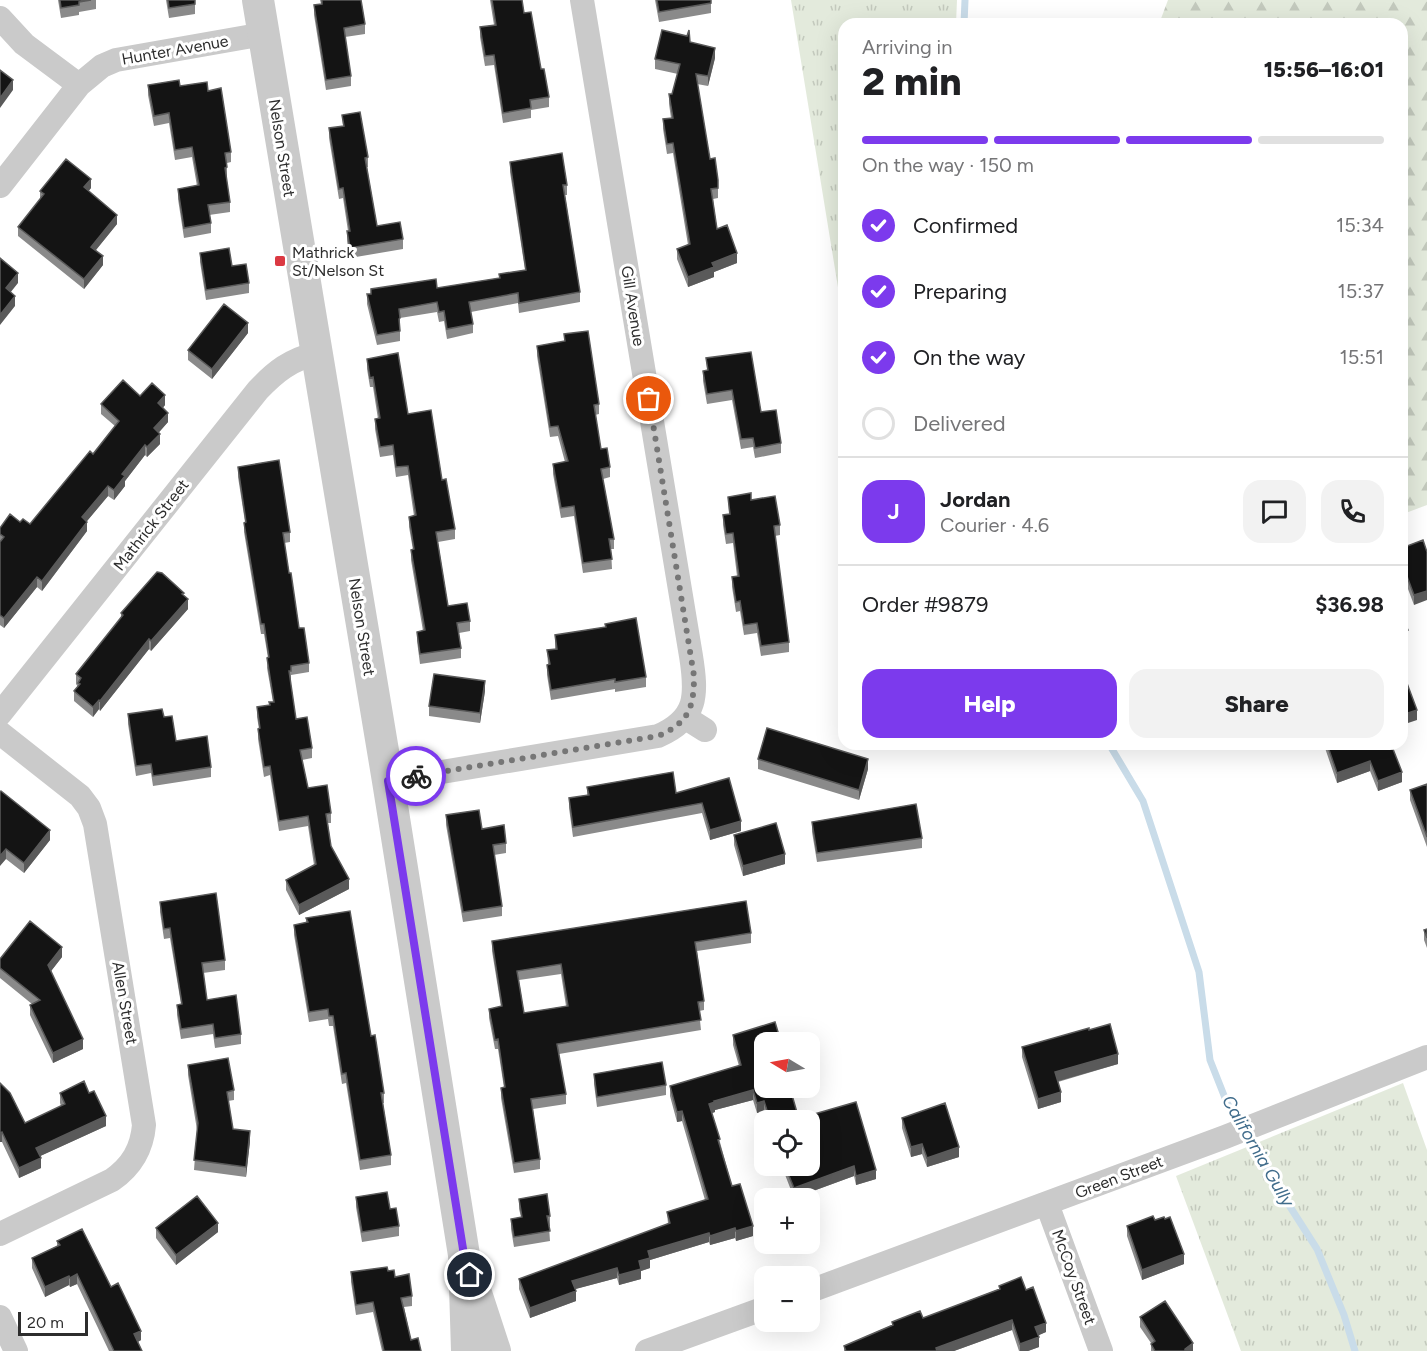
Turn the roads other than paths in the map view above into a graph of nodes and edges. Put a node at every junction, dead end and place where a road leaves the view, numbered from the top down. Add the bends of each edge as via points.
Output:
1 (258, 0) edge
2 (582, 0) edge
3 (0, 18) edge
4 (264, 34) junction
5 (79, 85) junction
6 (0, 186) edge
7 (316, 354) junction
8 (0, 714) edge
9 (0, 733) edge
10 (388, 781) junction
11 (1427, 1057) edge
12 (1047, 1204) junction
13 (0, 1234) edge
14 (464, 1255) junction
15 (820, 1287) edge
16 (754, 1312) edge
17 (0, 1317) edge
18 (16, 1351) edge
19 (466, 1351) edge
20 (495, 1351) edge
21 (647, 1351) edge
22 (1101, 1351) edge

1 - 4 street, Nelson Street
2 - 10 street, Gill Avenue via 694,676 691,706 695,724 658,736
3 - 5 street via 24,44
4 - 5 street, Hunter Avenue via 116,60
4 - 7 street, Nelson Street
5 - 6 street, Hunter Avenue
7 - 8 street, Mathrick Street via 283,366 258,390
7 - 10 street, Nelson Street
9 - 13 street, Allen Street via 80,796 92,816 144,1125 143,1143 125,1171
10 - 14 street, Nelson Street
11 - 12 street, Green Street
12 - 15 street, Green Street
12 - 22 street, McCoy Street
14 - 19 street, Nelson Street
14 - 20 street, Nelson Street
16 - 21 street
17 - 18 street

